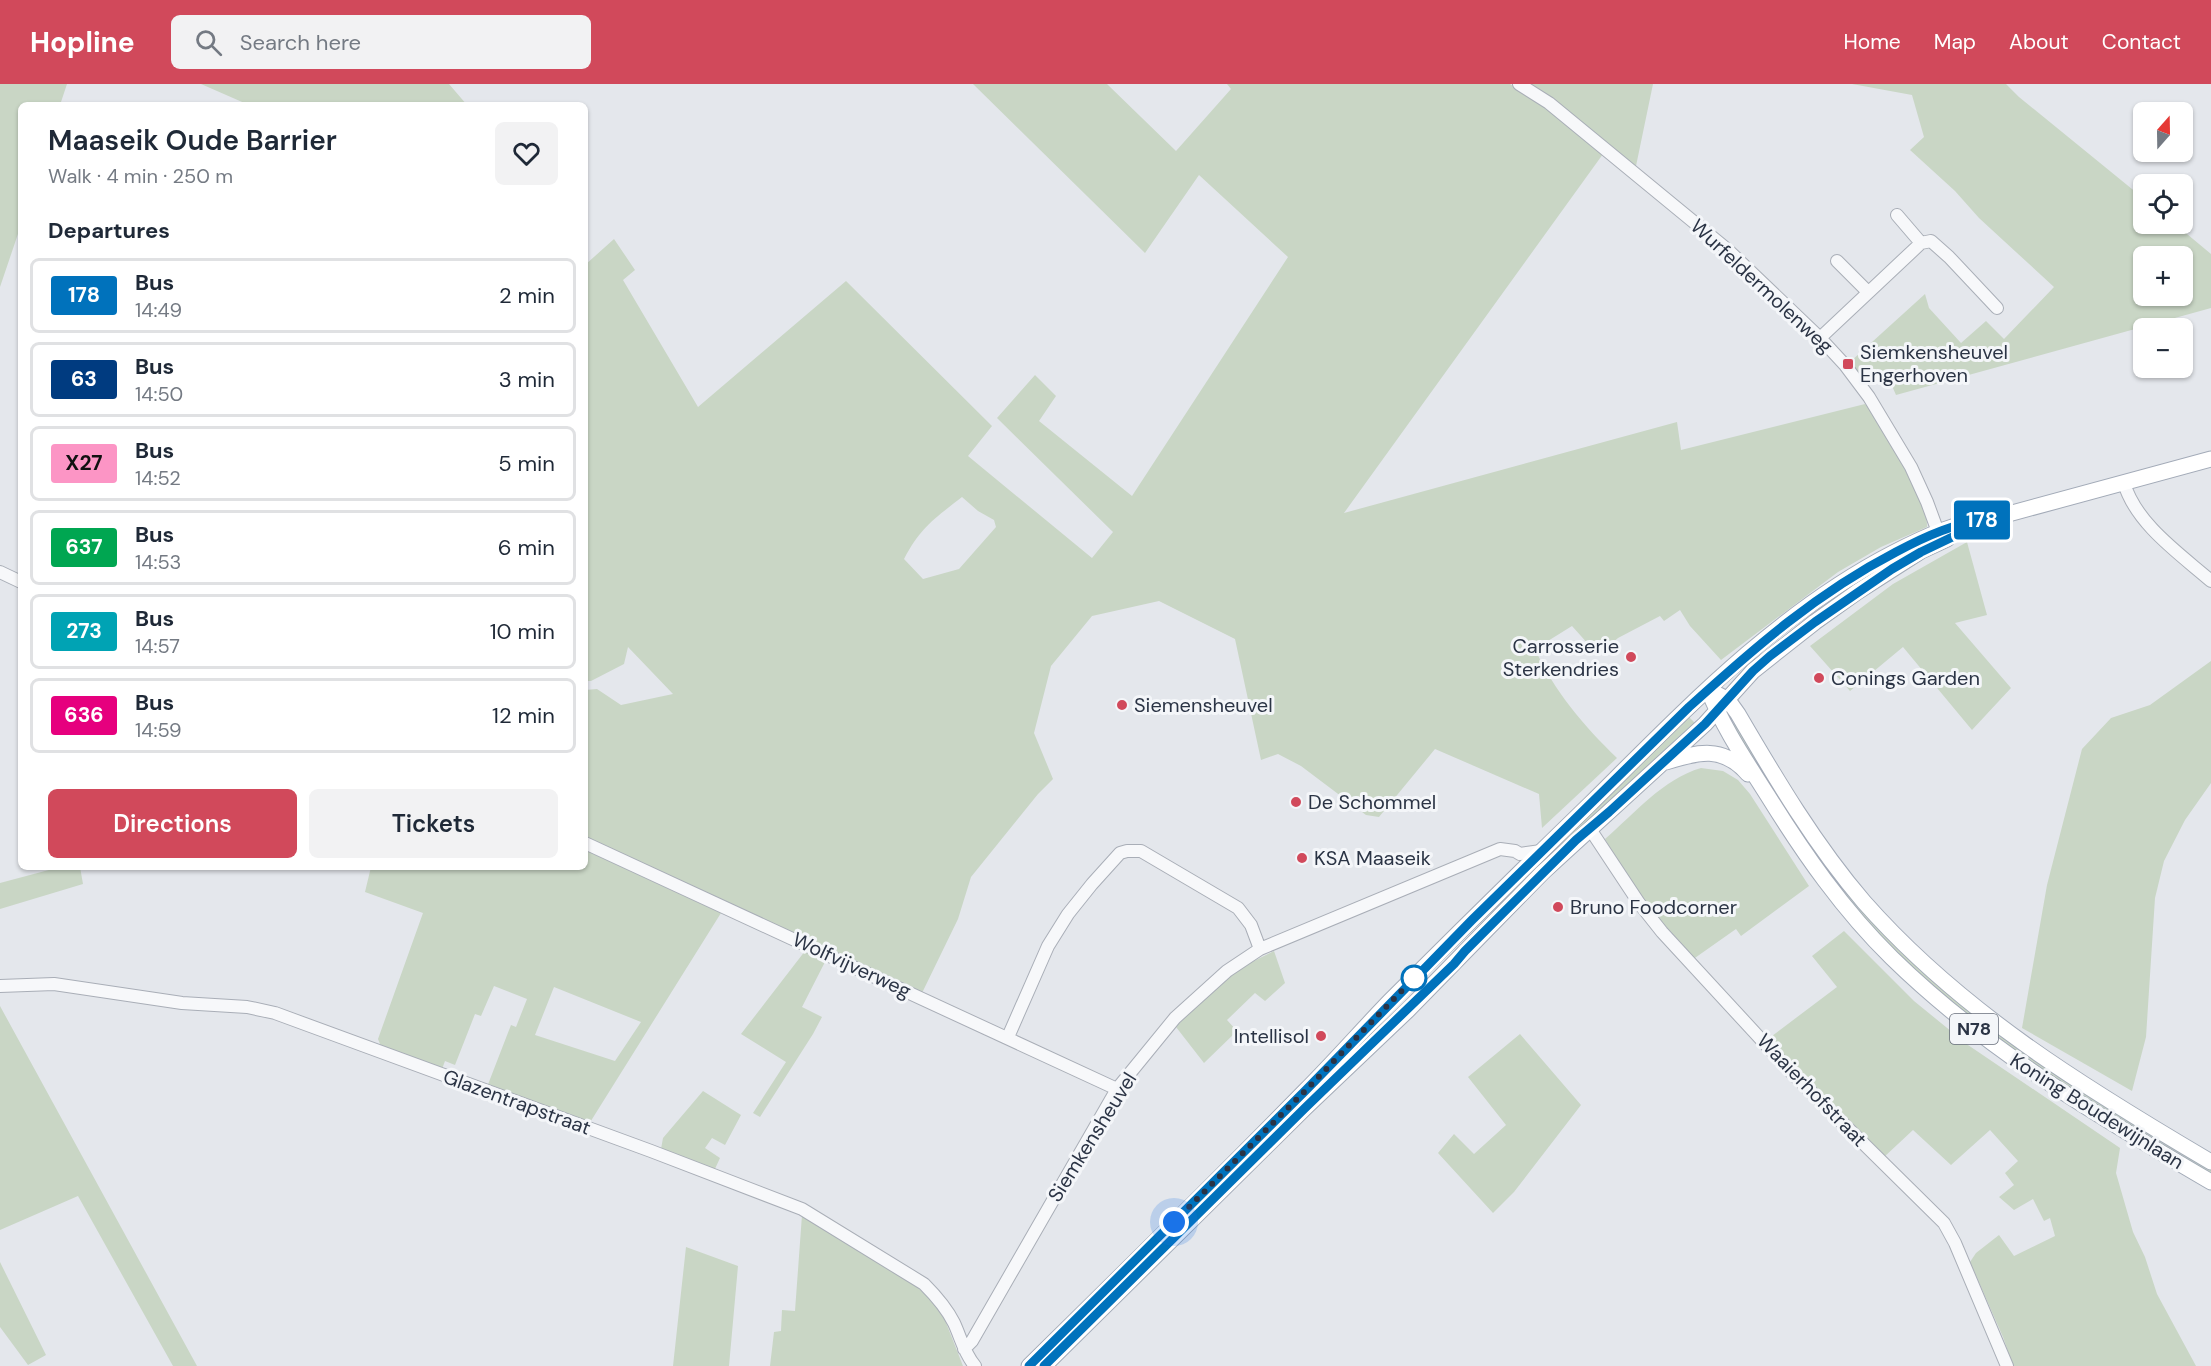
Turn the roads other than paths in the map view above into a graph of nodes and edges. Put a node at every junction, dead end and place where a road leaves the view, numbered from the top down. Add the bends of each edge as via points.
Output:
1 (1519, 84) edge
2 (1897, 215) dead end
3 (1921, 243) junction
4 (1838, 261) dead end
5 (1868, 292) junction
6 (1997, 308) dead end
7 (1820, 338) junction
8 (2211, 459) edge
9 (2124, 483) junction
10 (1939, 537) junction
11 (1881, 568) junction
12 (0, 572) edge
13 (18, 581) edge
14 (2211, 581) edge
15 (1708, 689) junction
16 (1728, 700) junction
17 (1717, 711) junction
18 (1663, 763) junction
19 (1784, 823) junction
20 (1590, 829) junction
21 (588, 844) edge
22 (1541, 851) junction
23 (1520, 854) junction
24 (1522, 870) junction
25 (1260, 949) junction
26 (0, 986) edge
27 (1401, 991) junction
28 (1408, 1010) junction
29 (1008, 1037) junction
30 (1117, 1089) junction
31 (2211, 1161) edge
32 (2211, 1182) edge
33 (969, 1360) edge
34 (1029, 1366) edge
35 (1044, 1366) edge
36 (2007, 1366) edge

1 - 7 street, Wurfeldermolenweg via 1550,104 1729,251
2 - 3 street
3 - 5 street
3 - 6 street via 1931,241
4 - 5 street
5 - 7 street
7 - 10 street, Wurfeldermolenweg via 1869,397 1911,467
8 - 9 main road
9 - 10 main road via 1974,520
9 - 14 street via 2136,508 2154,530
10 - 11 main road
11 - 15 main road via 1826,592
11 - 16 main road via 1770,656
12 - 13 street
15 - 16 main road, Koning Boudewijnlaan / N78
15 - 17 main road, Koning Boudewijnlaan / N78
15 - 22 main road
16 - 17 main road
16 - 31 main road, Koning Boudewijnlaan / N78 via 1836,867 1904,944 1946,984 2019,1042
17 - 18 main road
17 - 19 main road, Koning Boudewijnlaan / N78
18 - 19 main road via 1705,752 1732,760 1746,772
18 - 20 main road
19 - 32 main road, Koning Boudewijnlaan / N78 via 1852,914 1932,995 2038,1077
20 - 28 main road
20 - 36 street, Waaierhofstraat via 1662,932 1792,1073 1944,1223
21 - 29 street, Wolfvijverweg
22 - 23 street, Siemkensheuvel
22 - 24 main road
23 - 24 street
23 - 25 street, Siemkensheuvel via 1500,849
24 - 27 main road
25 - 29 street via 1238,908 1141,851 1120,853 1068,914 1048,946
25 - 30 street, Siemkensheuvel via 1227,970 1174,1018
26 - 33 street, Glazentrapstraat via 54,984 275,1013 802,1209 924,1284 947,1311
27 - 28 main road via 1398,1002
27 - 34 main road
28 - 35 main road
29 - 30 street, Wolfvijverweg
30 - 33 street, Siemkensheuvel via 972,1341

